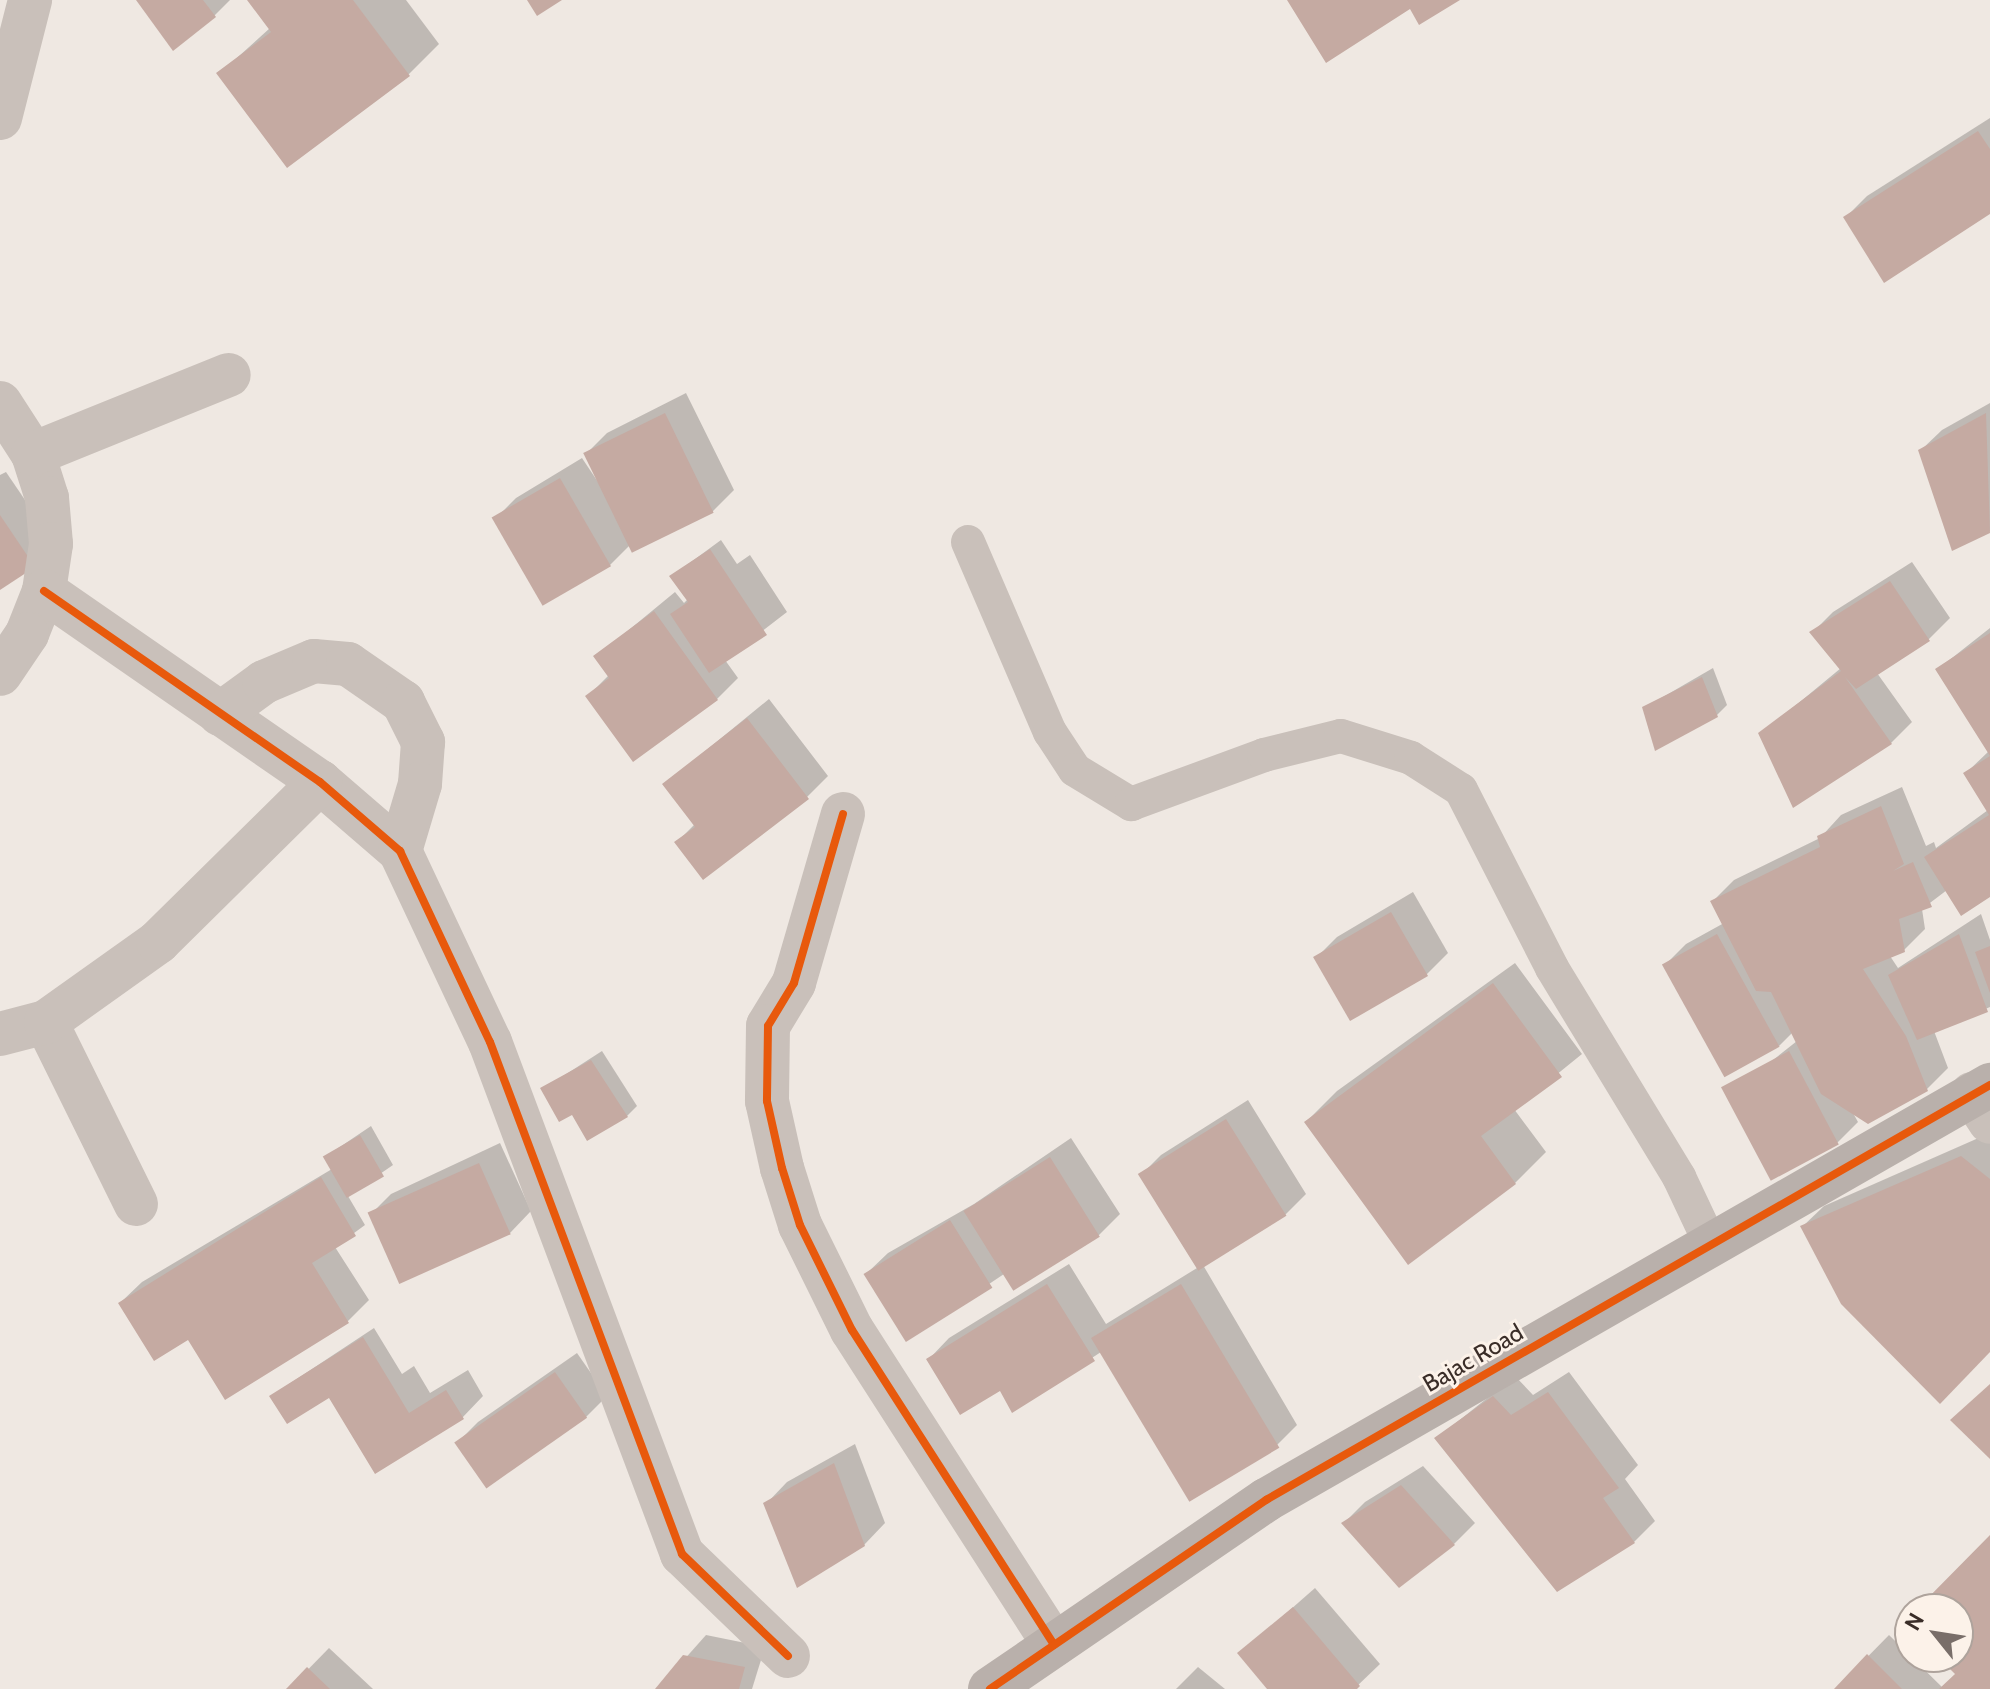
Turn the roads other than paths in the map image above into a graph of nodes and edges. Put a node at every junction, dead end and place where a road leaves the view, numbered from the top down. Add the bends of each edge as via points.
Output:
1 (30, 0) edge
2 (0, 118) edge
3 (229, 375) dead end
4 (0, 403) edge
5 (33, 454) junction
6 (968, 542) dead end
7 (44, 591) junction
8 (0, 674) edge
9 (220, 714) junction
10 (320, 782) junction
11 (843, 814) dead end
12 (400, 851) junction
13 (46, 1022) junction
14 (0, 1034) edge
15 (1984, 1101) edge
16 (136, 1204) dead end
17 (1711, 1245) junction
18 (1054, 1645) junction
19 (788, 1656) dead end
20 (990, 1689) edge

1 - 2 street
3 - 5 street
4 - 5 street
5 - 7 street via 47,498 51,544
6 - 17 lane via 1050,732 1075,770 1131,804 1264,755 1341,736 1411,758 1461,790 1552,968 1679,1177
7 - 8 street via 27,634
7 - 9 street
9 - 10 street
9 - 12 street via 264,682 314,661 348,664 403,702 423,742 420,784
10 - 12 street
10 - 13 street via 158,942
11 - 18 street via 794,983 768,1026 767,1101 782,1168 800,1225 852,1330
12 - 19 street via 490,1042 682,1554
13 - 14 street
13 - 16 street
15 - 17 street, Bajac Road
17 - 18 street, Bajac Road via 1266,1500
18 - 20 street, Bajac Road

